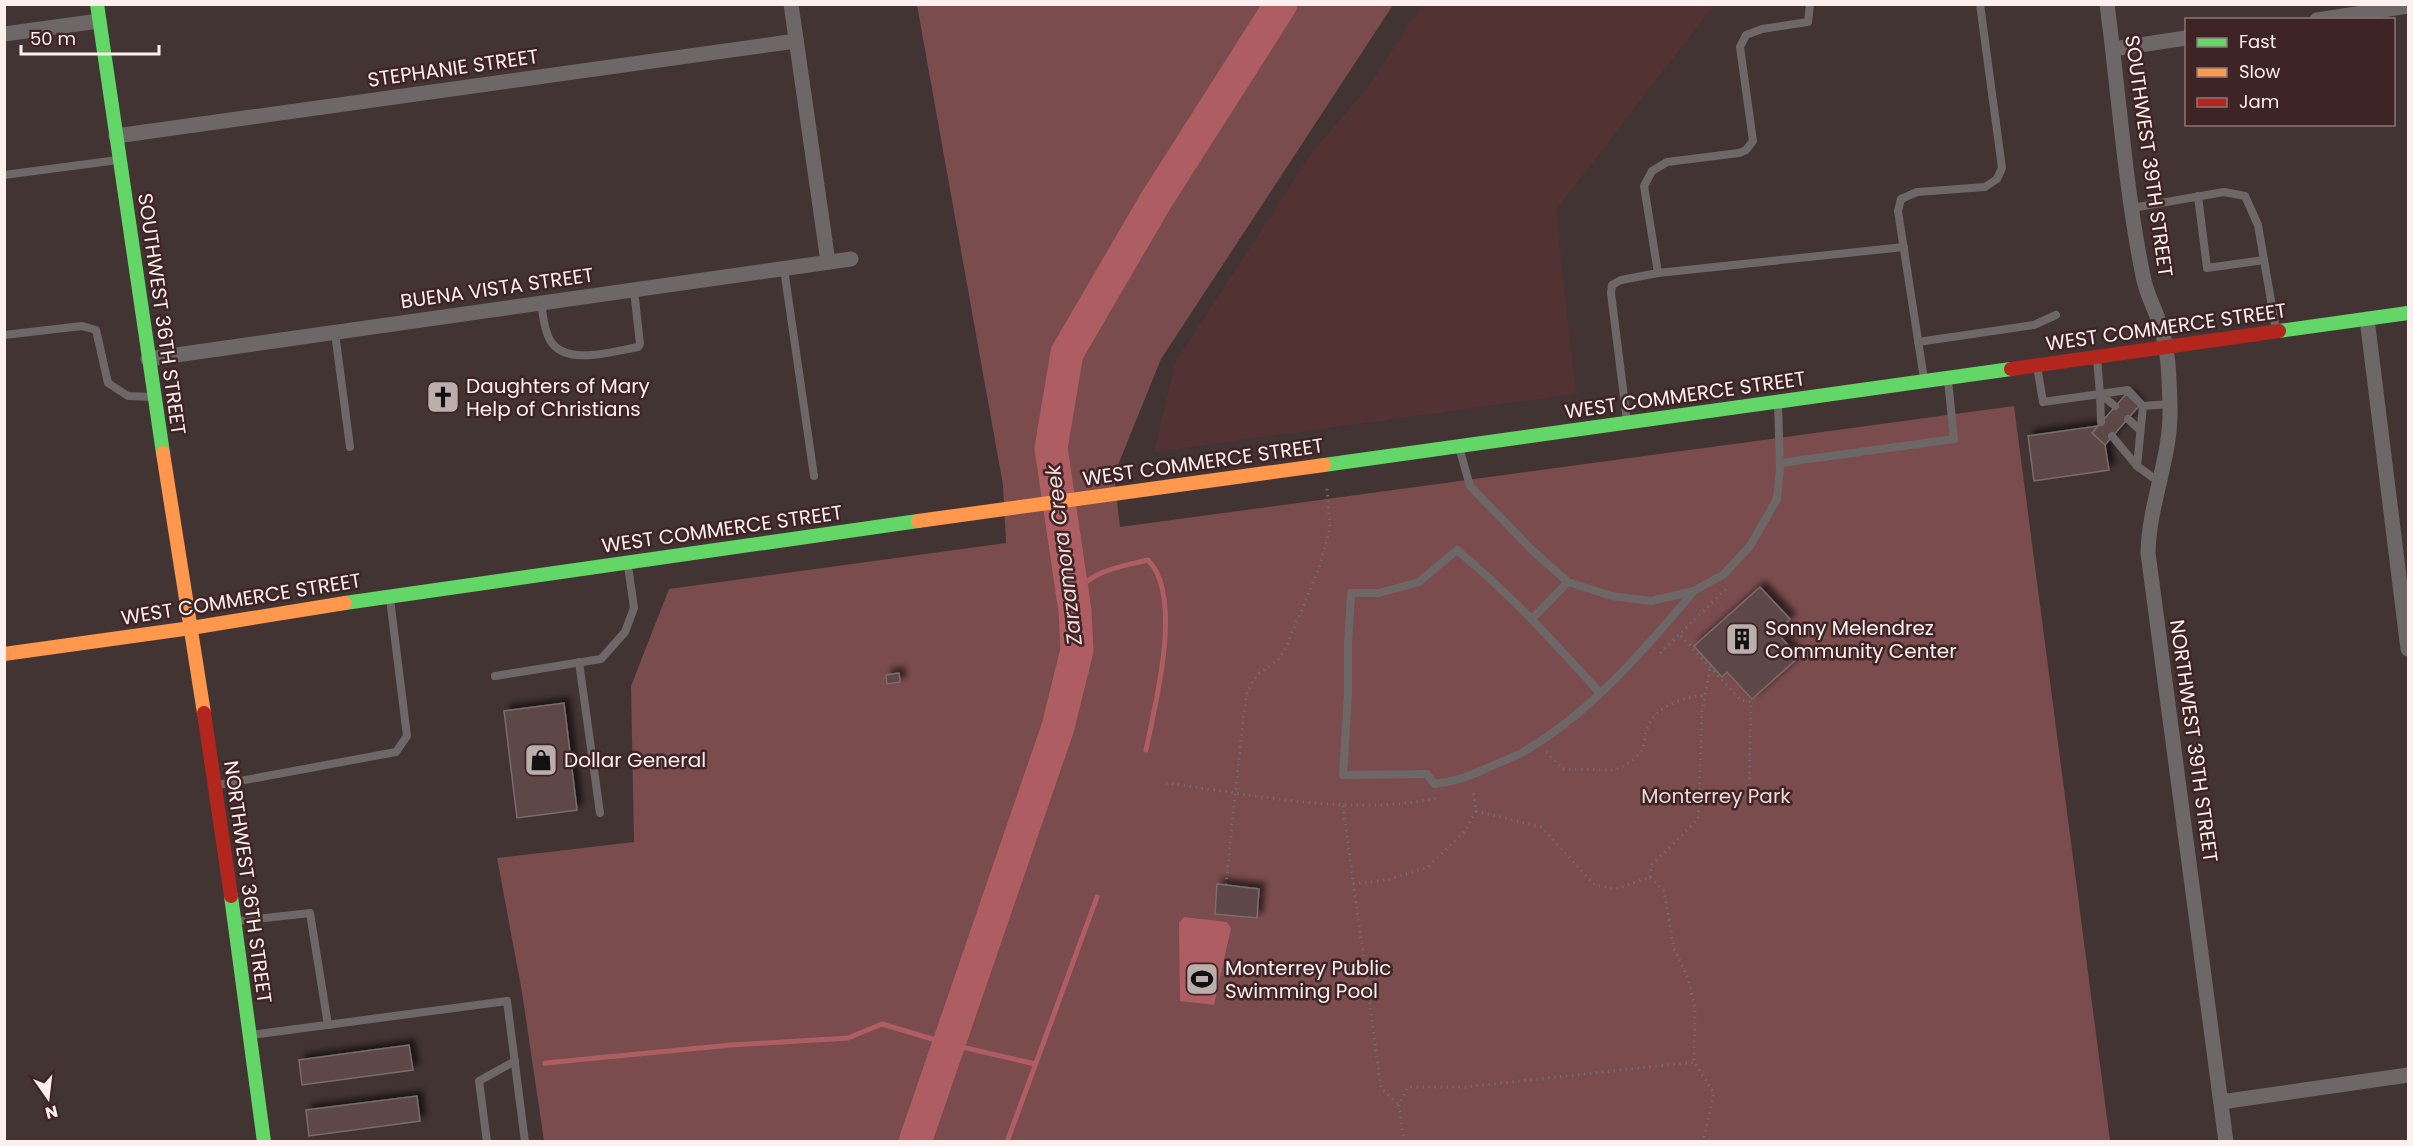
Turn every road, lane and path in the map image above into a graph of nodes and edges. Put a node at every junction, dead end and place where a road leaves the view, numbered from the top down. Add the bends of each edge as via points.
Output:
1 (97, 4) edge
2 (791, 4) edge
3 (1810, 4) edge
4 (1980, 4) edge
5 (2107, 4) edge
6 (2409, 6) edge
7 (2330, 18) edge
8 (99, 21) junction
9 (4, 34) edge
10 (2185, 38) edge
11 (796, 42) junction
12 (2113, 49) junction
13 (116, 136) junction
14 (119, 160) junction
15 (4, 175) edge
16 (2198, 196) junction
17 (2132, 208) junction
18 (1904, 247) junction
19 (851, 259) dead end
20 (2264, 260) junction
21 (828, 262) junction
22 (784, 268) junction
23 (1659, 273) junction
24 (634, 290) junction
25 (541, 303) junction
26 (2409, 313) edge
27 (2056, 315) dead end
28 (2367, 319) junction
29 (2276, 332) junction
30 (334, 333) junction
31 (4, 335) edge
32 (1918, 342) junction
33 (2166, 347) junction
34 (2097, 356) junction
35 (148, 359) junction
36 (2037, 365) junction
37 (1947, 377) junction
38 (1924, 381) junction
39 (2100, 394) junction
40 (154, 397) junction
41 (1778, 401) junction
42 (2170, 404) junction
43 (2115, 406) dead end
44 (2143, 406) junction
45 (2128, 419) dead end
46 (1627, 422) junction
47 (2101, 422) dead end
48 (2140, 430) junction
49 (2112, 436) dead end
50 (1459, 446) junction
51 (350, 447) dead end
52 (1780, 463) junction
53 (2137, 465) junction
54 (814, 476) dead end
55 (2160, 483) junction
56 (1327, 487) dead end
57 (628, 562) junction
58 (1568, 582) junction
59 (1729, 586) dead end
60 (1694, 591) junction
61 (390, 596) junction
62 (1533, 618) junction
63 (1668, 621) junction
64 (191, 628) junction
65 (1679, 635) junction
66 (2409, 648) edge
67 (4, 654) edge
68 (1653, 658) dead end
69 (579, 663) junction
70 (1710, 667) junction
71 (495, 676) dead end
72 (1599, 692) junction
73 (1705, 696) junction
74 (1553, 745) dead end
75 (1166, 783) dead end
76 (216, 786) junction
77 (1473, 790) dead end
78 (1237, 792) junction
79 (1699, 796) junction
80 (1441, 797) dead end
81 (1343, 806) junction
82 (1476, 811) junction
83 (600, 813) dead end
84 (1650, 877) junction
85 (1353, 884) junction
86 (1226, 885) dead end
87 (233, 921) junction
88 (328, 1025) junction
89 (249, 1036) junction
90 (515, 1062) junction
91 (1694, 1062) junction
92 (2409, 1075) edge
93 (2221, 1102) junction
94 (1399, 1105) junction
95 (264, 1142) edge
96 (487, 1142) edge
97 (525, 1142) edge
98 (1404, 1142) edge
99 (1703, 1142) edge
100 (2226, 1142) edge

1 - 8 main road, SOUTHWEST 36TH STREET
2 - 11 street
3 - 23 lane via 1808,22 1762,29 1746,35 1740,47 1753,141 1746,150 1667,162 1652,171 1644,186
4 - 18 lane via 2002,168 1985,187 1917,192 1901,199 1898,211
5 - 12 street, SOUTHWEST 39TH STREET
6 - 7 street
8 - 9 street
8 - 13 main road, SOUTHWEST 36TH STREET
10 - 12 street
11 - 13 street, STEPHANIE STREET
11 - 21 street
12 - 17 street, SOUTHWEST 39TH STREET
13 - 14 main road, SOUTHWEST 36TH STREET
14 - 15 lane
14 - 35 main road, SOUTHWEST 36TH STREET
16 - 17 lane
16 - 20 lane via 2224,192 2245,196 2258,225
16 - 20 lane via 2207,268
17 - 33 street, SOUTHWEST 39TH STREET via 2143,279
18 - 23 lane
18 - 32 lane
19 - 21 street, BUENA VISTA STREET
20 - 29 lane
21 - 22 street, BUENA VISTA STREET
22 - 24 street, BUENA VISTA STREET
22 - 54 lane
23 - 46 lane via 1611,285
24 - 25 street, BUENA VISTA STREET
24 - 25 lane via 638,347 579,356 560,350 550,341
25 - 30 street, BUENA VISTA STREET
26 - 28 main road, WEST COMMERCE STREET
27 - 32 lane via 2034,325
28 - 29 main road, WEST COMMERCE STREET
28 - 66 street
29 - 33 main road, WEST COMMERCE STREET
30 - 35 street, BUENA VISTA STREET
30 - 51 lane
31 - 40 lane via 82,326 96,330 108,383 128,396
32 - 38 lane
33 - 34 main road, WEST COMMERCE STREET
33 - 42 street, NORTHWEST 39TH STREET
34 - 36 main road, WEST COMMERCE STREET
34 - 39 lane
35 - 40 main road, SOUTHWEST 36TH STREET
36 - 37 main road, WEST COMMERCE STREET
36 - 39 lane via 2043,402
37 - 38 main road, WEST COMMERCE STREET
37 - 52 lane via 1954,439
38 - 41 main road, WEST COMMERCE STREET
39 - 43 lane
39 - 44 lane via 2128,390
39 - 47 lane
40 - 64 main road, SOUTHWEST 36TH STREET
41 - 46 main road, WEST COMMERCE STREET
41 - 52 lane
42 - 44 lane
42 - 55 street, NORTHWEST 39TH STREET via 2168,449
44 - 48 lane
45 - 48 lane
46 - 50 main road, WEST COMMERCE STREET
48 - 53 lane
49 - 53 lane
50 - 57 main road, WEST COMMERCE STREET
50 - 58 lane via 1470,486
52 - 60 lane via 1777,499 1750,546 1724,574
53 - 55 lane
55 - 93 street, NORTHWEST 39TH STREET via 2148,536 2149,570
56 - 78 path via 1330,528 1319,568 1284,652 1256,676 1247,692
57 - 61 main road, WEST COMMERCE STREET
57 - 69 lane via 634,608 625,632 601,659
58 - 60 lane via 1612,596 1651,601
58 - 62 lane
59 - 65 path
60 - 63 lane
61 - 64 main road, WEST COMMERCE STREET
61 - 76 lane via 407,736 396,752
62 - 72 lane
62 - 72 lane via 1457,550 1419,582 1379,593 1351,594 1343,775 1427,774 1434,784 1457,782 1528,750
63 - 65 path
63 - 72 lane
64 - 67 main road, WEST COMMERCE STREET
64 - 76 main road, NORTHWEST 36TH STREET
65 - 68 path
65 - 70 path
69 - 71 lane
69 - 83 lane
70 - 73 path
70 - 79 path via 1741,700 1751,702 1749,797
73 - 74 path via 1676,702 1654,716 1642,749 1621,768 1563,769 1545,751
73 - 79 path
75 - 78 path
76 - 87 main road, NORTHWEST 36TH STREET
77 - 82 path
78 - 81 path
78 - 86 path
79 - 84 path via 1698,819 1652,865
80 - 81 path
81 - 85 path
82 - 84 path via 1540,827 1595,885 1616,889
82 - 85 path via 1466,830 1428,867 1388,880
84 - 91 path via 1664,891 1674,949 1688,979 1695,1008
85 - 94 path via 1381,1088
87 - 88 lane via 310,913
87 - 89 main road, NORTHWEST 36TH STREET
88 - 89 lane
88 - 90 lane via 507,1001
89 - 95 main road, NORTHWEST 36TH STREET
90 - 96 lane via 479,1081
90 - 97 lane
91 - 94 path via 1466,1087 1408,1087
91 - 99 path via 1714,1092
92 - 93 street
93 - 100 street, NORTHWEST 39TH STREET
94 - 98 path

